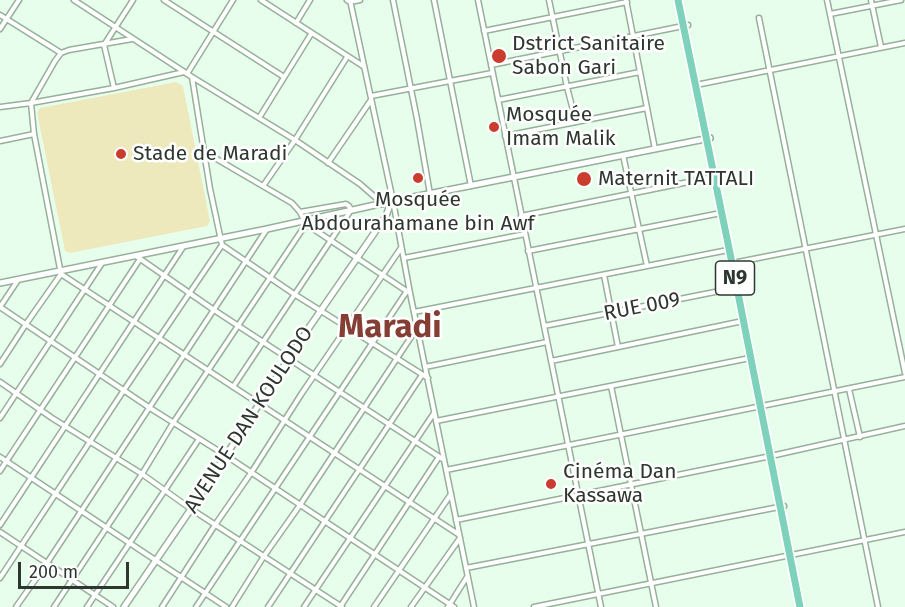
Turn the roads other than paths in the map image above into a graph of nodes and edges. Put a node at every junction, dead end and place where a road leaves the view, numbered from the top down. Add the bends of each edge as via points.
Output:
1 (19, 0) edge
2 (74, 0) edge
3 (133, 0) edge
4 (164, 0) edge
5 (233, 0) edge
6 (261, 0) edge
7 (310, 0) edge
8 (360, 0) edge
9 (393, 0) edge
10 (434, 0) edge
11 (478, 0) edge
12 (549, 0) edge
13 (678, 0) edge
14 (683, 0) edge
15 (827, 0) edge
16 (871, 0) edge
17 (901, 0) edge
18 (349, 1) edge
19 (626, 1) edge
20 (872, 6) junction
21 (830, 14) junction
22 (0, 15) edge
23 (553, 17) junction
24 (759, 18) dead end
25 (6, 19) junction
26 (296, 23) junction
27 (686, 26) junction
28 (115, 27) junction
29 (0, 29) edge
30 (213, 31) junction
31 (484, 31) junction
32 (311, 34) junction
33 (633, 36) junction
34 (132, 39) junction
35 (905, 43) edge
36 (104, 45) junction
37 (881, 47) junction
38 (560, 52) junction
39 (62, 53) junction
40 (839, 56) junction
41 (347, 57) junction
42 (491, 65) junction
43 (364, 67) junction
44 (769, 69) junction
45 (640, 72) junction
46 (492, 73) junction
47 (187, 74) junction
48 (284, 77) junction
49 (450, 81) junction
50 (698, 84) junction
51 (567, 87) junction
52 (114, 88) junction
53 (411, 88) junction
54 (371, 98) junction
55 (498, 100) junction
56 (31, 103) junction
57 (0, 107) edge
58 (647, 108) junction
59 (258, 118) junction
60 (576, 122) junction
61 (34, 134) junction
62 (505, 136) junction
63 (708, 138) junction
64 (295, 140) junction
65 (0, 141) edge
66 (655, 148) junction
67 (203, 151) junction
68 (623, 155) junction
69 (328, 163) junction
70 (513, 177) junction
71 (716, 177) junction
72 (263, 186) junction
73 (471, 186) junction
74 (632, 193) junction
75 (430, 194) junction
76 (392, 202) junction
77 (383, 204) junction
78 (351, 210) junction
79 (300, 212) junction
80 (721, 213) junction
81 (521, 216) junction
82 (306, 222) junction
83 (267, 229) junction
84 (639, 229) junction
85 (905, 230) edge
86 (525, 234) junction
87 (876, 235) junction
88 (331, 241) junction
89 (221, 242) junction
90 (183, 246) junction
91 (401, 247) junction
92 (805, 248) junction
93 (729, 250) junction
94 (528, 251) junction
95 (138, 258) junction
96 (356, 258) junction
97 (404, 258) junction
98 (246, 261) junction
99 (102, 263) junction
100 (734, 263) junction
101 (647, 266) junction
102 (61, 273) junction
103 (382, 275) junction
104 (604, 275) junction
105 (165, 276) junction
106 (271, 278) junction
107 (18, 280) junction
108 (0, 283) edge
109 (739, 287) junction
110 (536, 288) junction
111 (85, 290) junction
112 (409, 292) junction
113 (189, 293) junction
114 (294, 294) junction
115 (110, 305) junction
116 (0, 307) edge
117 (214, 310) junction
118 (321, 310) junction
119 (414, 312) junction
120 (611, 313) junction
121 (743, 321) junction
122 (133, 322) junction
123 (26, 324) junction
124 (239, 326) junction
125 (544, 326) junction
126 (347, 327) junction
127 (417, 328) junction
128 (159, 338) junction
129 (51, 341) junction
130 (263, 341) junction
131 (547, 342) junction
132 (372, 343) junction
133 (618, 346) junction
134 (184, 354) junction
135 (75, 357) junction
136 (288, 358) junction
137 (750, 358) junction
138 (398, 359) junction
139 (551, 361) junction
140 (0, 364) edge
141 (425, 367) junction
142 (208, 371) junction
143 (100, 374) junction
144 (314, 375) junction
145 (422, 375) junction
146 (905, 375) edge
147 (428, 378) junction
148 (0, 382) edge
149 (611, 386) junction
150 (233, 387) junction
151 (849, 389) junction
152 (124, 390) junction
153 (340, 392) junction
154 (836, 392) junction
155 (17, 393) junction
156 (557, 396) junction
157 (258, 404) junction
158 (763, 407) junction
159 (150, 408) junction
160 (365, 408) junction
161 (40, 410) junction
162 (434, 412) junction
163 (0, 418) edge
164 (284, 421) junction
165 (436, 421) junction
166 (173, 423) junction
167 (390, 424) junction
168 (64, 426) junction
169 (905, 426) edge
170 (621, 435) junction
171 (309, 437) junction
172 (860, 437) junction
173 (199, 439) junction
174 (415, 441) junction
175 (845, 441) junction
176 (90, 442) junction
177 (568, 445) junction
178 (334, 453) junction
179 (225, 455) junction
180 (772, 456) junction
181 (0, 457) edge
182 (438, 457) junction
183 (117, 458) junction
184 (6, 461) junction
185 (444, 461) junction
186 (359, 470) junction
187 (446, 470) junction
188 (0, 471) edge
189 (251, 472) junction
190 (142, 474) junction
191 (31, 477) junction
192 (631, 484) junction
193 (384, 486) junction
194 (276, 489) junction
195 (165, 490) junction
196 (55, 494) junction
197 (451, 494) junction
198 (578, 495) junction
199 (409, 502) junction
200 (300, 505) junction
201 (782, 506) junction
202 (191, 509) junction
203 (82, 511) junction
204 (434, 518) junction
205 (456, 520) junction
206 (325, 522) junction
207 (0, 525) edge
208 (215, 525) junction
209 (107, 527) junction
210 (0, 532) edge
211 (905, 532) edge
212 (641, 534) junction
213 (459, 536) junction
214 (349, 538) junction
215 (241, 540) junction
216 (864, 540) junction
217 (130, 543) junction
218 (588, 544) junction
219 (21, 545) junction
220 (792, 554) junction
221 (374, 555) junction
222 (264, 556) junction
223 (156, 560) junction
224 (47, 563) junction
225 (466, 568) junction
226 (399, 570) junction
227 (291, 573) junction
228 (181, 577) junction
229 (467, 577) junction
230 (0, 578) edge
231 (72, 579) junction
232 (651, 583) junction
233 (424, 588) junction
234 (315, 589) junction
235 (206, 593) junction
236 (95, 594) junction
237 (598, 594) junction
238 (450, 606) edge
239 (16, 607) edge
240 (54, 607) edge
241 (87, 607) edge
242 (113, 607) edge
243 (124, 607) edge
244 (162, 607) edge
245 (196, 607) edge
246 (226, 607) edge
247 (232, 607) edge
248 (268, 607) edge
249 (304, 607) edge
250 (341, 607) edge
251 (374, 607) edge
252 (411, 607) edge
253 (474, 607) edge
254 (534, 607) edge
255 (601, 607) edge
256 (656, 607) edge
257 (800, 607) edge
258 (804, 607) edge
259 (878, 607) edge

1 - 25 street
2 - 28 street
3 - 28 street
4 - 30 street
5 - 30 street
6 - 26 street
7 - 26 street
8 - 18 street
9 - 53 street
10 - 49 street
11 - 31 street
12 - 23 street
13 - 27 highway, N9
14 - 27 highway, N9
15 - 21 street
16 - 20 street
17 - 20 street
18 - 43 street
19 - 23 street
19 - 33 street
20 - 21 street
20 - 37 street
21 - 40 street
22 - 25 street
23 - 31 street
23 - 38 street
24 - 44 street
25 - 29 street
25 - 39 street
26 - 32 street
27 - 33 street
27 - 50 highway, N9
28 - 34 street
28 - 36 street
30 - 47 street
30 - 48 street
31 - 42 street
32 - 41 street
32 - 48 street
33 - 38 street
33 - 45 street
34 - 36 street
34 - 47 street
35 - 37 street
36 - 39 street
36 - 52 street
37 - 40 street
38 - 42 street
38 - 51 street
39 - 56 street
40 - 44 street
40 - 87 street
41 - 43 street
41 - 64 street
42 - 46 street
43 - 54 street
44 - 50 street
44 - 92 street
45 - 51 street
45 - 58 street
46 - 49 street
46 - 55 street
47 - 52 street
47 - 59 street
47 - 67 street
48 - 59 street
49 - 53 street
49 - 73 street
50 - 63 highway, N9
51 - 55 street
51 - 60 street
52 - 56 street
53 - 54 street
53 - 75 street
54 - 69 street
54 - 76 street
55 - 62 street
56 - 57 street
56 - 61 street
58 - 60 street
58 - 66 street
59 - 64 street
60 - 62 street
61 - 65 street
61 - 102 street
62 - 70 street
63 - 66 street
63 - 71 highway, N9
64 - 69 street
64 - 72 street
66 - 68 street
67 - 72 street
67 - 89 street
68 - 70 street
68 - 74 street
69 - 77 street
70 - 73 street
70 - 81 street
71 - 74 street
71 - 80 highway, N9
71 - 100 highway, N9
72 - 79 street
73 - 75 street
74 - 81 street
74 - 84 street
75 - 76 street
76 - 77 street
76 - 91 street
76 - 96 street, AVENUE DAN KOULODO
77 - 78 street
78 - 79 street via 345,204
78 - 82 street
78 - 88 street
79 - 82 street
80 - 84 street
80 - 93 highway, N9
81 - 86 street
82 - 83 street
82 - 88 street
82 - 106 street
83 - 89 street
83 - 98 street
84 - 94 street
84 - 101 street
85 - 87 street
86 - 94 street
86 - 97 street
87 - 92 street
87 - 146 street
88 - 96 street
88 - 114 street
89 - 90 street
89 - 98 street
89 - 113 street
90 - 95 street
90 - 105 street
91 - 97 street
91 - 103 street
92 - 100 street
92 - 154 street
93 - 100 highway, N9
93 - 101 street
94 - 110 street
95 - 99 street
95 - 105 street
95 - 115 street
96 - 103 street
96 - 118 street, AVENUE DAN KOULODO
97 - 112 street
98 - 106 street
98 - 117 street
99 - 102 street
99 - 111 street
100 - 109 highway, N9
101 - 104 street
102 - 107 street
102 - 111 street
102 - 123 street
103 - 112 street
103 - 126 street
104 - 110 street
104 - 120 street
105 - 113 street
105 - 122 street
106 - 114 street
106 - 124 street
107 - 108 street
107 - 116 street
109 - 120 street, RUE 009
109 - 121 highway, N9
109 - 158 highway, N9
110 - 119 street
110 - 125 street
111 - 115 street
111 - 129 street
112 - 119 street
112 - 132 street
113 - 117 street
113 - 128 street
114 - 118 street
114 - 130 street
115 - 122 street
115 - 135 street
116 - 123 street
117 - 124 street
117 - 134 street
118 - 126 street
118 - 136 street, AVENUE DAN KOULODO
119 - 127 street
120 - 125 street, RUE 009
120 - 133 street
121 - 133 street
121 - 137 highway, N9
122 - 128 street
122 - 143 street
123 - 129 street
123 - 140 street
124 - 130 street
124 - 142 street
125 - 131 street
126 - 132 street
126 - 144 street
127 - 138 street
127 - 141 street
128 - 134 street
128 - 152 street
129 - 135 street
129 - 155 street
130 - 136 street
130 - 150 street
131 - 139 street
131 - 141 street
132 - 138 street
132 - 153 street
133 - 139 street
134 - 142 street
134 - 159 street
135 - 143 street
135 - 161 street
136 - 144 street
136 - 157 street, AVENUE DAN KOULODO
137 - 149 street
137 - 158 highway, N9
138 - 145 street
138 - 160 street
139 - 156 street
141 - 147 street
142 - 150 street
142 - 166 street
143 - 152 street
143 - 168 street
144 - 153 street
144 - 164 street
145 - 147 street
145 - 167 street
146 - 151 street
147 - 162 street
148 - 155 street
149 - 156 street
149 - 170 street
150 - 157 street
151 - 154 street
151 - 172 street
152 - 159 street
152 - 176 street
153 - 160 street
153 - 171 street
154 - 158 street
154 - 175 street
155 - 161 street
155 - 163 street
156 - 165 street
156 - 177 street
157 - 164 street
157 - 179 street, AVENUE DAN KOULODO
158 - 170 street
158 - 180 highway, N9
159 - 166 street
159 - 183 street
160 - 167 street
160 - 178 street
161 - 168 street
161 - 184 street
162 - 165 street
162 - 174 street
164 - 171 street
164 - 189 street
165 - 185 street
166 - 173 street
166 - 190 street
167 - 174 street
167 - 186 street
168 - 176 street
168 - 191 street
169 - 172 street
170 - 177 street
170 - 192 street
171 - 178 street
171 - 194 street
172 - 175 street
173 - 179 street
173 - 195 street
174 - 182 street
174 - 193 street
175 - 180 street
175 - 216 street
176 - 183 street
176 - 196 street
177 - 187 street
177 - 198 street
178 - 186 street
178 - 200 street
179 - 189 street
179 - 202 street, AVENUE DAN KOULODO
180 - 192 street
180 - 201 highway, N9
181 - 184 street
182 - 185 street
182 - 199 street
183 - 190 street
183 - 203 street
184 - 188 street
184 - 191 street
185 - 187 street
186 - 193 street
186 - 206 street
187 - 197 street
189 - 194 street
189 - 208 street
190 - 195 street
190 - 209 street
191 - 196 street
191 - 207 street
192 - 198 street
192 - 212 street
193 - 199 street
193 - 214 street
194 - 200 street
194 - 215 street
195 - 202 street
195 - 217 street
196 - 203 street
196 - 219 street
197 - 204 street
197 - 205 street
198 - 205 street
198 - 218 street
199 - 204 street
199 - 221 street
200 - 206 street
200 - 222 street
201 - 212 street
201 - 220 highway, N9
202 - 208 street
202 - 223 street, AVENUE DAN KOULODO
203 - 209 street
203 - 224 street
204 - 213 street
204 - 226 street
205 - 213 street
206 - 214 street
206 - 227 street
208 - 215 street
208 - 228 street
209 - 217 street
209 - 231 street
210 - 219 street
211 - 216 street
212 - 218 street
212 - 232 street
213 - 225 street
213 - 233 street
214 - 221 street
214 - 234 street
215 - 222 street
215 - 235 street
216 - 220 street
216 - 259 street
217 - 223 street
217 - 236 street
218 - 225 street
218 - 237 street
219 - 224 street
219 - 230 street
220 - 232 street
220 - 257 highway, N9
220 - 258 highway, N9
221 - 226 street
221 - 250 street
222 - 227 street
222 - 247 street
223 - 228 street
223 - 243 street, AVENUE DAN KOULODO
224 - 231 street
224 - 239 street
225 - 229 street
226 - 233 street
226 - 251 street
227 - 234 street
227 - 248 street
228 - 235 street
228 - 244 street
229 - 238 street
229 - 253 street
231 - 236 street
231 - 240 street
232 - 237 street
232 - 256 street
233 - 238 street
233 - 252 street
234 - 249 street
234 - 250 street
235 - 245 street
235 - 246 street
236 - 241 street
236 - 242 street
237 - 254 street
237 - 255 street

